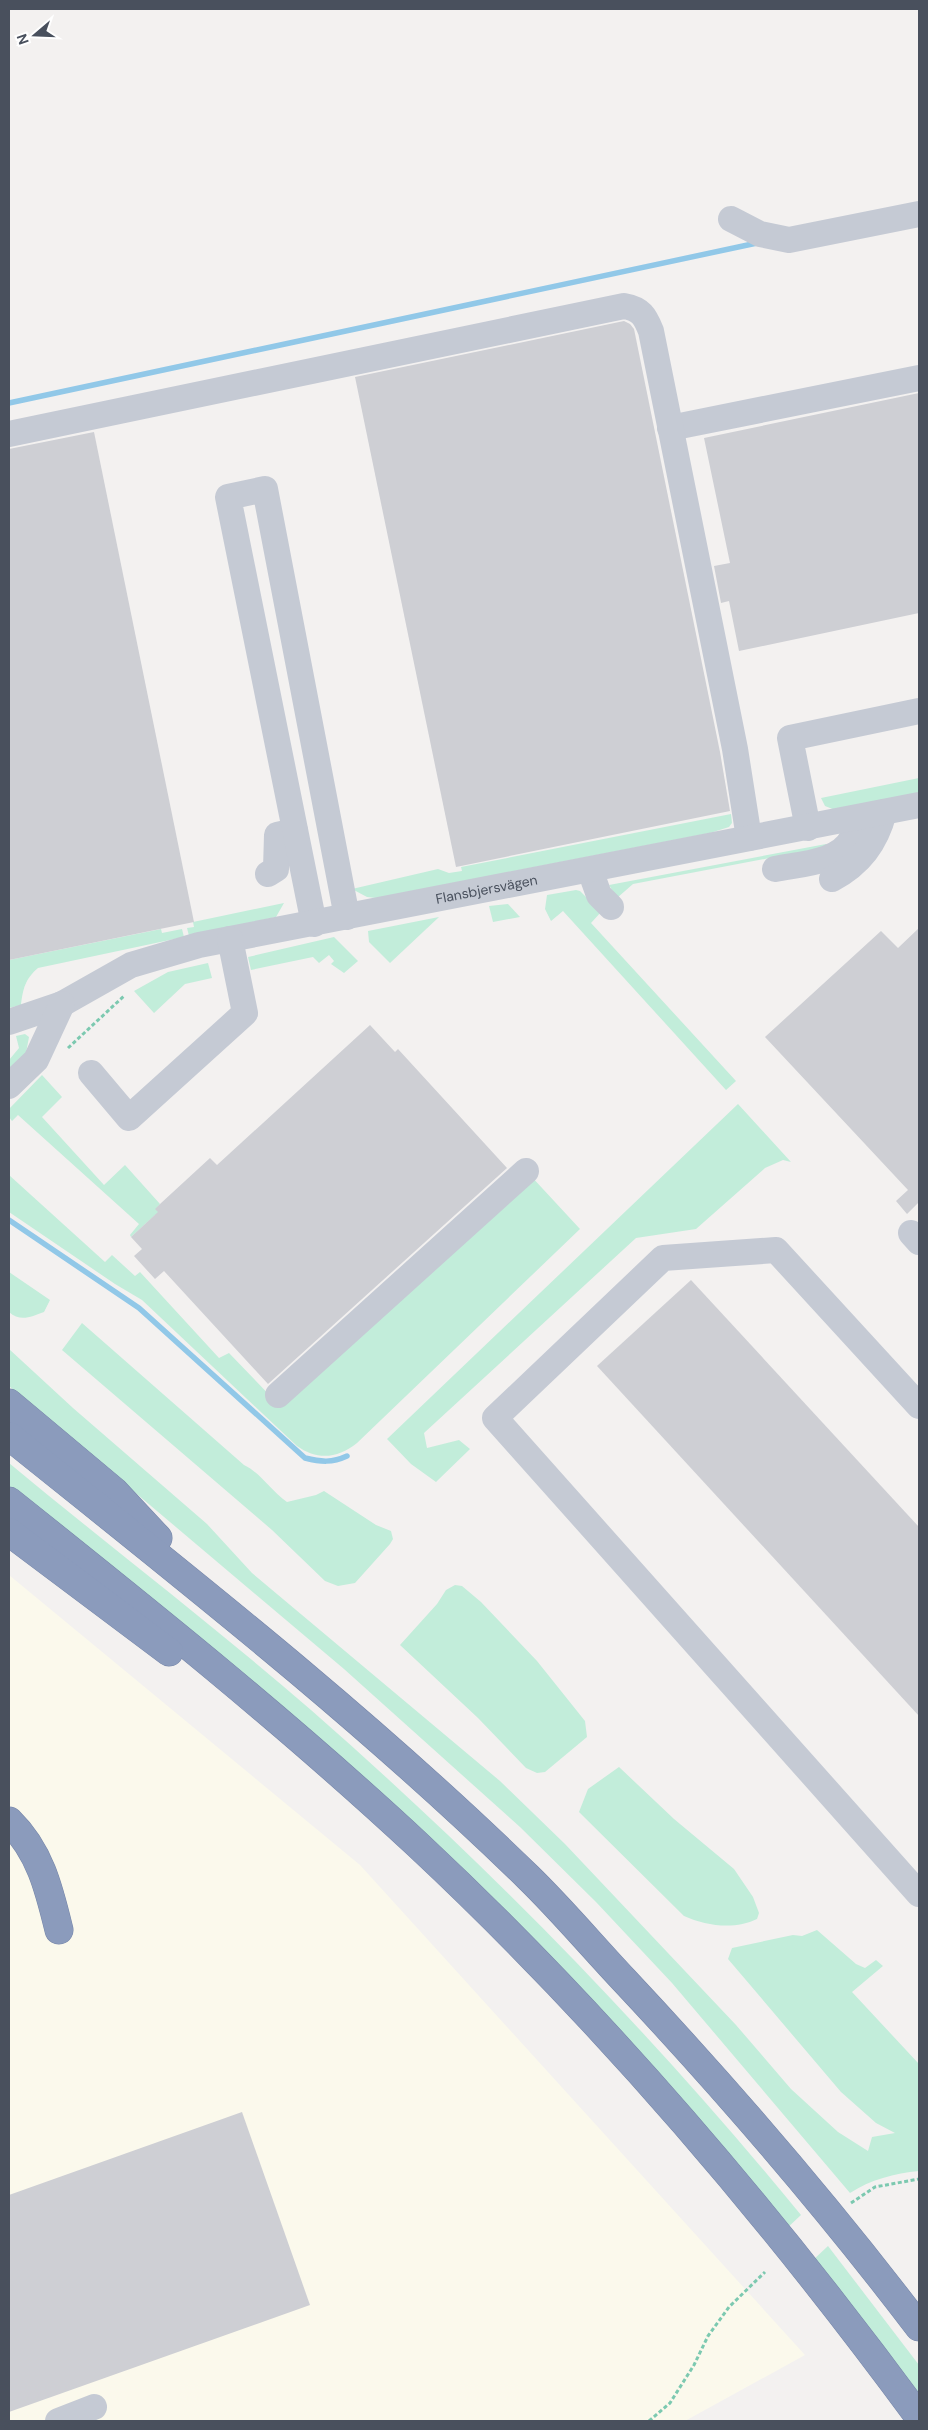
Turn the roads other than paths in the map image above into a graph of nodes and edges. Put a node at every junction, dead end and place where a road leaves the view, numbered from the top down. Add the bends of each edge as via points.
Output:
1 (919, 214) edge
2 (731, 219) dead end
3 (919, 378) edge
4 (670, 428) junction
5 (9, 434) edge
6 (919, 711) edge
7 (919, 805) edge
8 (884, 812) junction
9 (855, 818) junction
10 (808, 828) junction
11 (295, 831) junction
12 (749, 838) junction
13 (774, 869) dead end
14 (590, 870) junction
15 (268, 874) dead end
16 (832, 879) dead end
17 (611, 907) dead end
18 (347, 917) junction
19 (314, 924) junction
20 (230, 939) junction
21 (62, 1004) junction
22 (9, 1022) edge
23 (91, 1073) dead end
24 (9, 1086) edge
25 (526, 1171) dead end
26 (278, 1395) dead end
27 (9, 1403) edge
28 (919, 1406) edge
29 (9, 1436) edge
30 (9, 1501) edge
31 (9, 1532) edge
32 (224, 1608) junction
33 (9, 1821) edge
34 (919, 1894) edge
35 (60, 1930) dead end
36 (644, 2078) junction
37 (919, 2327) edge
38 (94, 2407) dead end
39 (919, 2417) edge
40 (58, 2421) edge

1 - 2 street via 789,240 760,234
3 - 4 street
4 - 5 street via 651,331 644,314 624,306
4 - 12 street via 735,749
6 - 10 street via 790,738
7 - 8 street, Flansbjersvägen
8 - 9 street, Flansbjersvägen
8 - 16 street via 880,828 865,852 850,870
9 - 10 street, Flansbjersvägen
9 - 13 street via 852,836 845,848 833,856
10 - 12 street, Flansbjersvägen
11 - 15 street via 277,835 276,870
11 - 18 street via 250,667 229,563 228,497 265,489 285,554 320,730
11 - 19 street
12 - 14 street, Flansbjersvägen
14 - 17 street via 599,895
14 - 18 street, Flansbjersvägen
18 - 19 street, Flansbjersvägen
19 - 20 street, Flansbjersvägen
20 - 21 street, Flansbjersvägen via 131,965
20 - 23 street via 245,1012 128,1118
21 - 22 street, Flansbjersvägen
21 - 24 street via 36,1060
25 - 26 street
27 - 32 highway via 114,1491
28 - 34 street via 776,1250 663,1258 495,1418
29 - 32 highway
30 - 36 highway via 191,1646 352,1785 494,1919
31 - 36 highway via 251,1718 412,1862
32 - 37 highway via 363,1726 529,1878 673,2032 812,2190
33 - 35 highway via 38,1860
36 - 39 highway via 750,2198 850,2323
38 - 40 street

